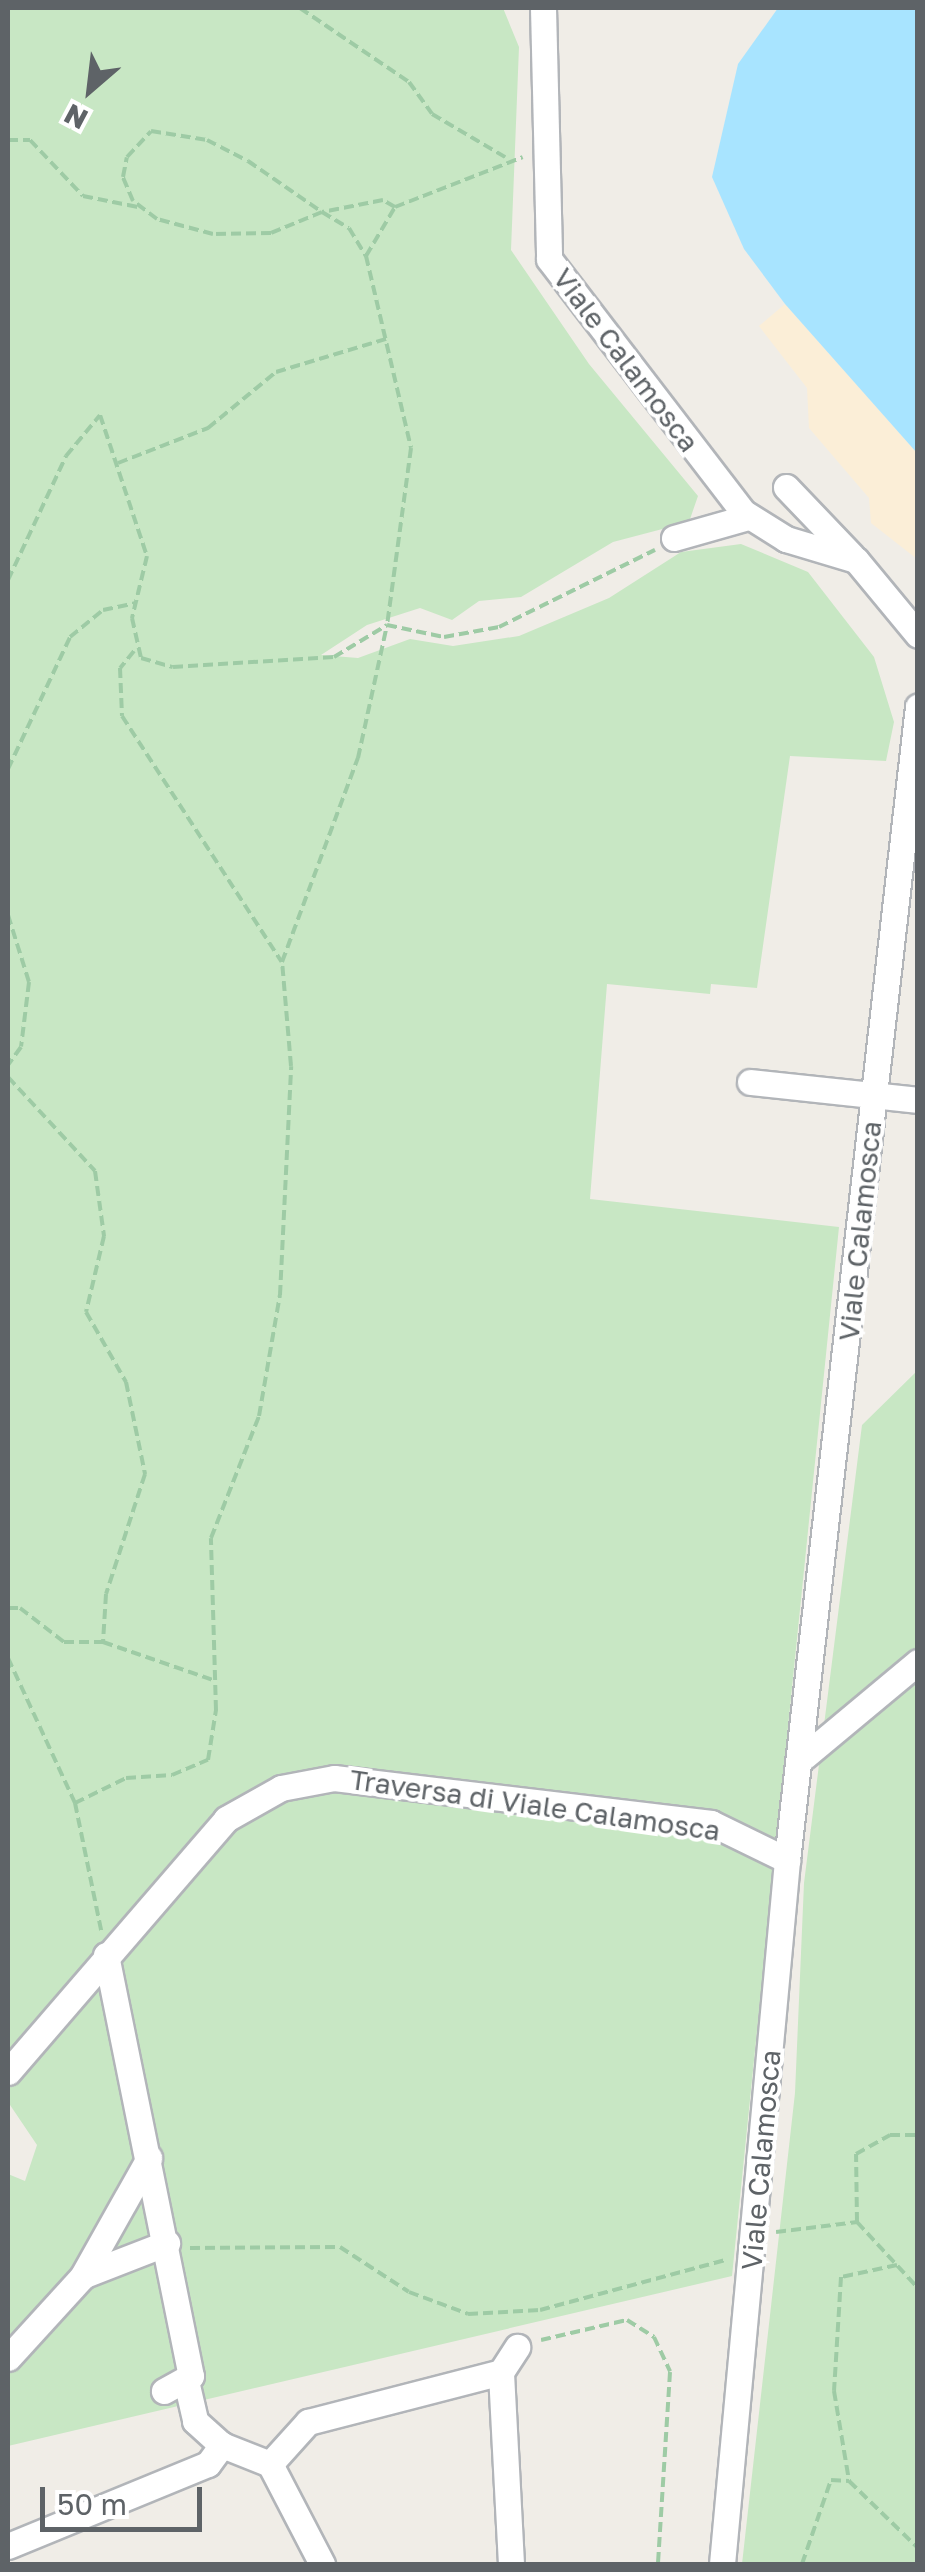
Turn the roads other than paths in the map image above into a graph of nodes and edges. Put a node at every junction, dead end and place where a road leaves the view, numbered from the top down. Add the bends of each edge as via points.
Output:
1 (543, 8) edge
2 (786, 488) dead end
3 (748, 517) junction
4 (674, 538) road end
5 (856, 560) junction
6 (918, 636) edge
7 (918, 706) edge
8 (750, 1082) dead end
9 (874, 1095) junction
10 (918, 1100) edge
11 (918, 1662) edge
12 (805, 1756) junction
13 (787, 1860) junction
14 (106, 1955) junction
15 (8, 2072) edge
16 (149, 2158) junction
17 (167, 2246) junction
18 (82, 2277) junction
19 (517, 2347) road end
20 (8, 2358) edge
21 (501, 2372) junction
22 (222, 2445) junction
23 (270, 2464) junction
24 (8, 2546) edge
25 (322, 2564) edge
26 (512, 2564) edge
27 (722, 2564) edge

1 - 3 street, Viale Calamosca via 549,259
2 - 5 street
3 - 4 street
3 - 5 street
5 - 6 street
7 - 9 street, Viale Calamosca
8 - 9 street
9 - 10 street
9 - 12 street, Viale Calamosca
11 - 12 street
12 - 13 street, Viale Calamosca
13 - 14 street, Traversa di Viale Calamosca via 712,1823 306,1782 226,1820
13 - 27 street, Viale Calamosca
14 - 15 street, Traversa di Viale Calamosca
14 - 16 street
16 - 17 street
16 - 18 street
17 - 18 street
17 - 22 street via 176,2388 196,2422
18 - 20 street
19 - 21 street
21 - 23 street via 308,2422
21 - 26 street
22 - 23 street
22 - 24 street via 208,2464
23 - 25 street

